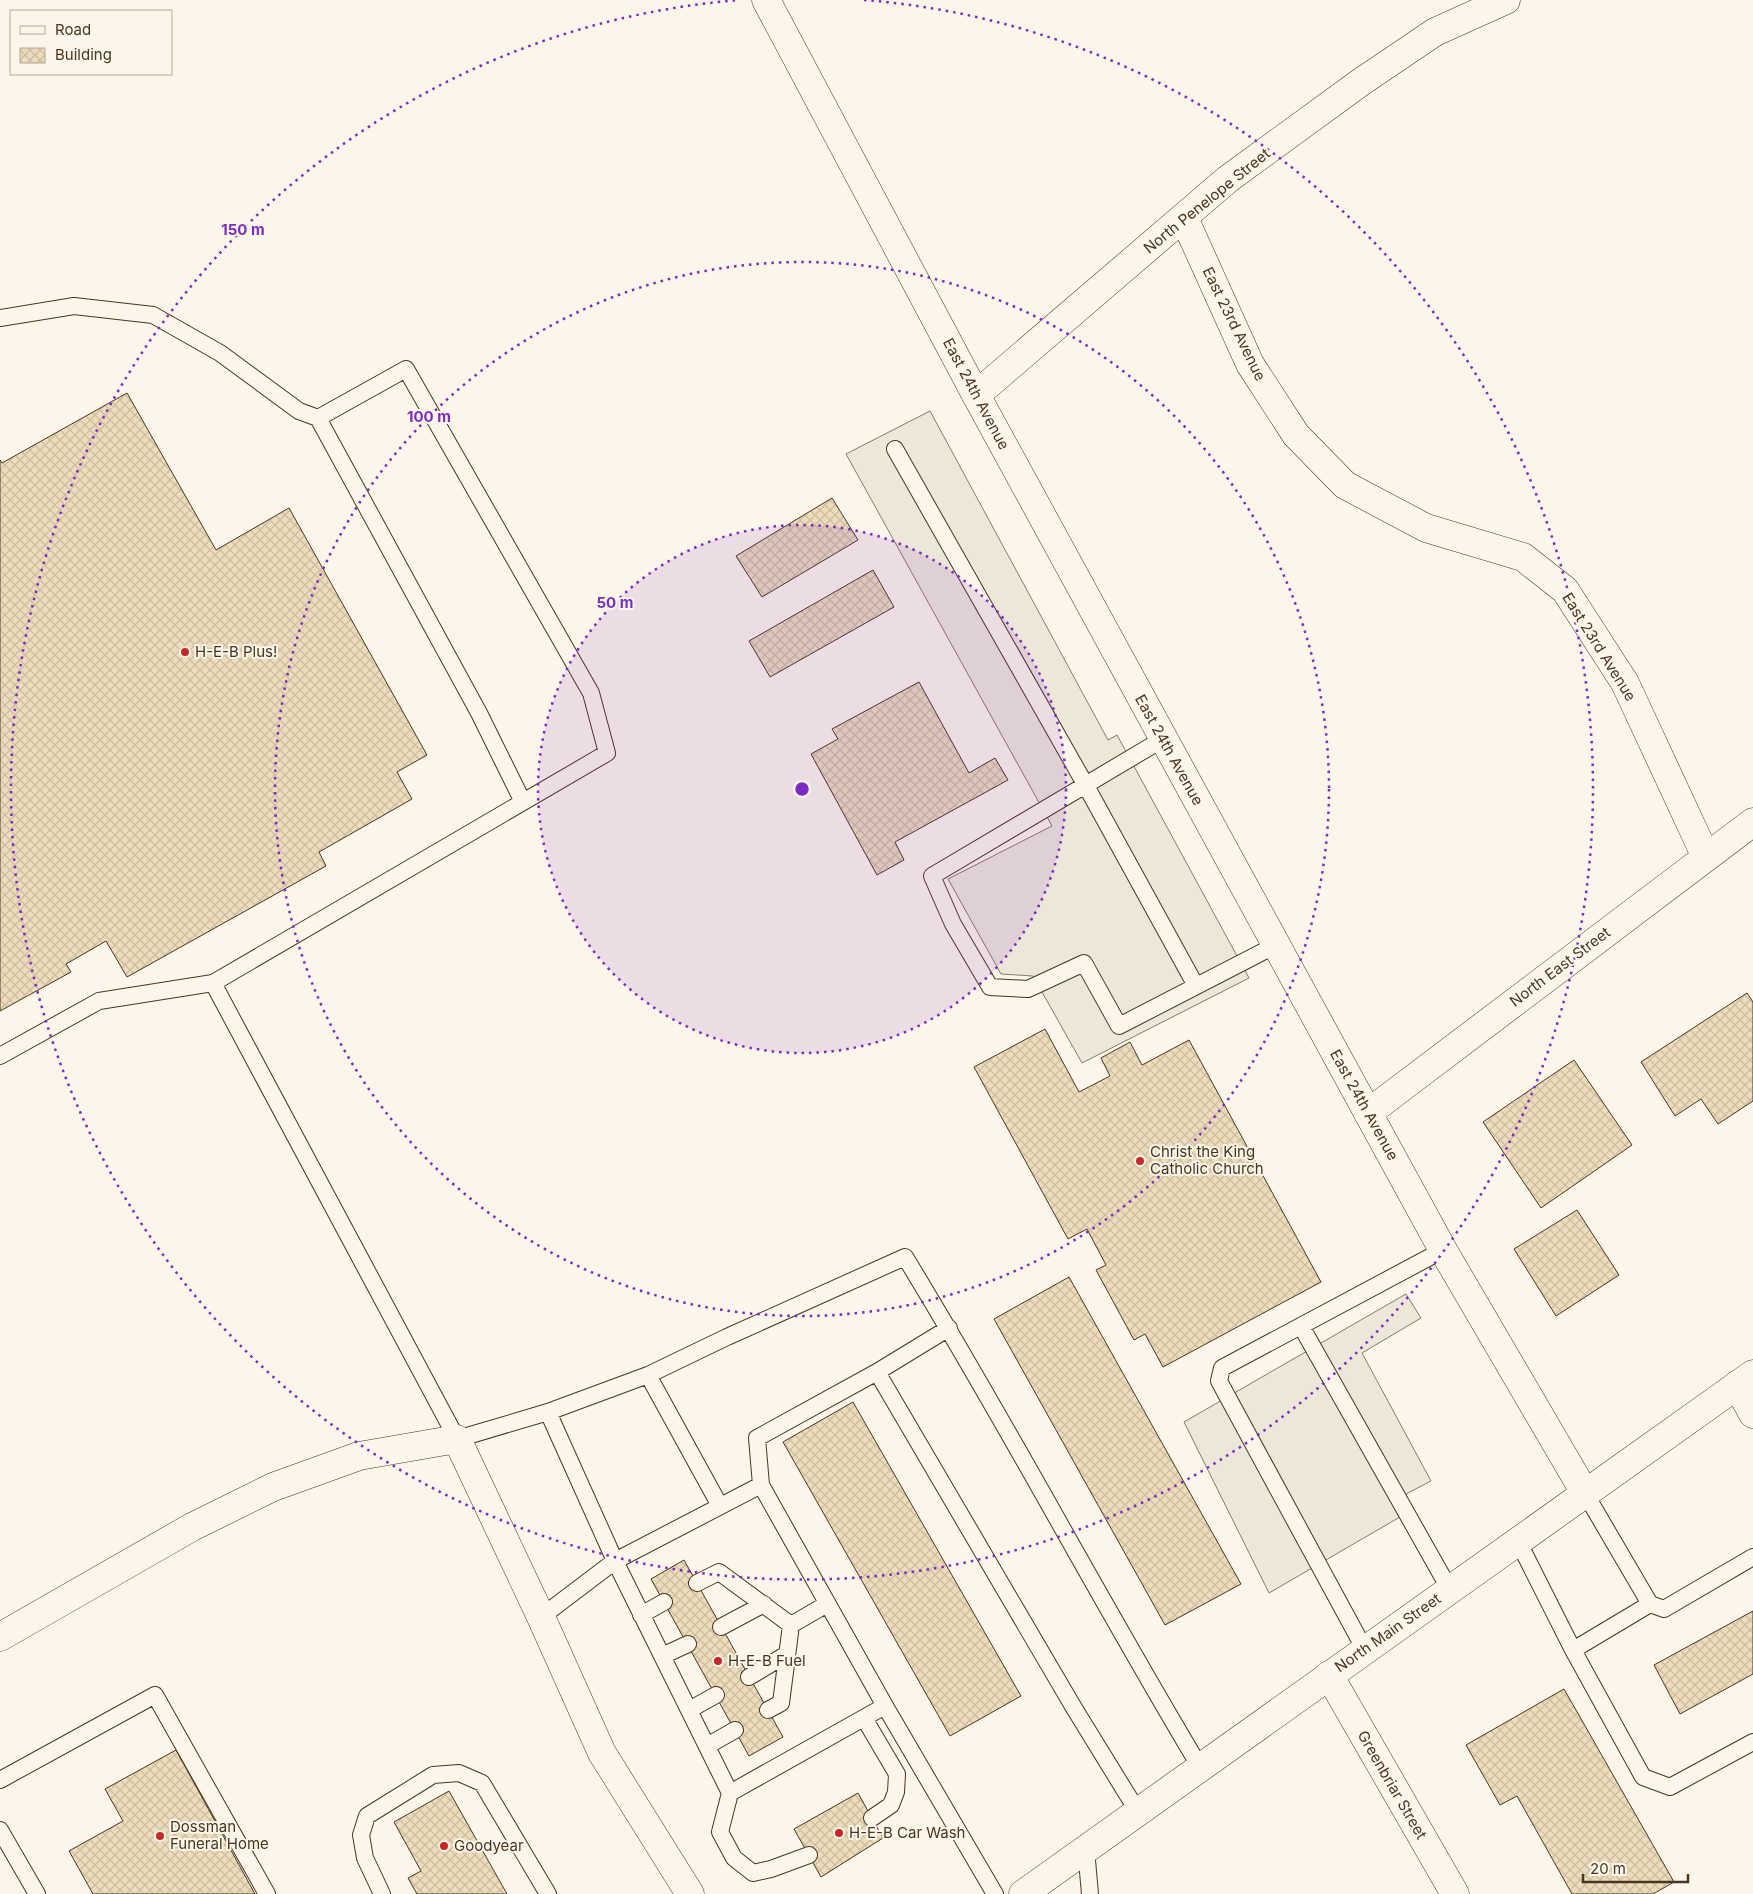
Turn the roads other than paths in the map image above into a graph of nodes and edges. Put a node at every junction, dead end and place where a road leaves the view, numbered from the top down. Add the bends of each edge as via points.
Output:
1 (766, 0) edge
2 (1506, 0) edge
3 (1184, 218) junction
4 (0, 318) edge
5 (976, 395) junction
6 (318, 418) junction
7 (895, 449) dead end
8 (1163, 739) junction
9 (1085, 784) junction
10 (523, 802) junction
11 (1753, 822) edge
12 (1706, 857) junction
13 (1276, 946) junction
14 (213, 983) junction
15 (1196, 986) junction
16 (0, 1056) edge
17 (1368, 1113) junction
18 (1443, 1250) junction
19 (1301, 1326) junction
20 (948, 1328) junction
21 (877, 1372) junction
22 (648, 1375) junction
23 (1745, 1379) edge
24 (548, 1412) junction
25 (1753, 1414) edge
26 (457, 1439) junction
27 (761, 1485) junction
28 (1585, 1493) junction
29 (720, 1506) junction
30 (1518, 1541) junction
31 (1753, 1557) edge
32 (615, 1561) junction
33 (696, 1583) dead end
34 (1450, 1590) junction
35 (664, 1602) dead end
36 (764, 1604) junction
37 (828, 1604) junction
38 (1650, 1604) junction
39 (641, 1615) junction
40 (541, 1617) junction
41 (791, 1625) junction
42 (721, 1627) dead end
43 (0, 1637) edge
44 (688, 1644) dead end
45 (1365, 1650) junction
46 (1573, 1650) junction
47 (787, 1654) junction
48 (662, 1656) junction
49 (1329, 1675) junction
50 (749, 1677) dead end
51 (716, 1695) dead end
52 (885, 1706) junction
53 (689, 1710) junction
54 (768, 1710) dead end
55 (864, 1718) junction
56 (735, 1730) dead end
57 (1753, 1742) edge
58 (707, 1746) junction
59 (1200, 1768) junction
60 (0, 1780) edge
61 (730, 1793) junction
62 (1138, 1812) junction
63 (872, 1818) dead end
64 (0, 1830) edge
65 (1086, 1849) junction
66 (809, 1855) dead end
67 (37, 1894) edge
68 (267, 1894) edge
69 (382, 1894) edge
70 (548, 1894) edge
71 (690, 1894) edge
72 (995, 1894) edge
73 (1023, 1894) edge
74 (1090, 1894) edge
75 (1455, 1894) edge

1 - 5 street, East 24th Avenue
2 - 3 street, North Penelope Street via 1435,32 1361,82 1228,179
3 - 5 street, North Penelope Street
3 - 12 street, East 23rd Avenue via 1250,364 1296,435 1345,485 1426,528 1524,557 1565,590 1625,683
4 - 6 lane via 74,306 153,315 220,353 299,411
5 - 8 street, East 24th Avenue
6 - 10 lane via 479,713
6 - 10 lane via 406,369 591,694 607,753
7 - 9 lane
8 - 9 lane
8 - 13 street, East 24th Avenue
9 - 15 lane
9 - 15 lane via 932,876 953,924 990,987 1028,989 1084,963 1119,1026
10 - 14 lane
11 - 12 street, North East Street
12 - 17 street, North East Street
13 - 15 lane
13 - 17 street, East 24th Avenue
14 - 16 lane via 99,1001
14 - 26 lane
17 - 18 street, East 24th Avenue
18 - 19 lane
18 - 28 street, East 24th Avenue
19 - 34 lane
19 - 45 lane via 1222,1368 1219,1381
20 - 21 lane
20 - 22 lane via 905,1257
20 - 59 lane
21 - 27 lane via 757,1438
21 - 62 lane
22 - 24 lane
22 - 29 lane
23 - 25 street
23 - 28 street, North Main Street
24 - 26 lane
24 - 32 lane
26 - 40 street
26 - 43 street via 359,1456 273,1487 192,1527
27 - 29 lane
27 - 37 lane
28 - 30 street, North Main Street
28 - 38 lane
29 - 32 lane
30 - 34 street, North Main Street
30 - 46 lane
31 - 38 lane via 1664,1609
32 - 39 lane
32 - 40 lane
33 - 36 lane via 720,1572
34 - 45 street, North Main Street
35 - 39 lane
36 - 41 lane
36 - 42 lane
37 - 41 lane
37 - 52 lane
38 - 46 lane
39 - 48 lane
40 - 71 street via 602,1753
41 - 47 lane
44 - 48 lane
45 - 49 street, North Main Street
46 - 57 lane via 1643,1778 1670,1787
47 - 50 lane
47 - 54 lane via 780,1703
48 - 53 lane
49 - 59 street, North Main Street
49 - 75 street, Greenbriar Street
51 - 53 lane
52 - 55 lane
52 - 72 lane
53 - 58 lane
55 - 61 lane
55 - 63 lane via 897,1774 891,1805
56 - 58 lane
58 - 61 lane
59 - 62 street, North Main Street
60 - 68 lane via 155,1695
61 - 66 lane via 720,1832 734,1858 753,1873
62 - 65 street, North Main Street
64 - 67 lane
65 - 73 street, North Main Street
65 - 74 lane
69 - 70 lane via 365,1858 361,1835 367,1816 433,1775 459,1773 482,1783

